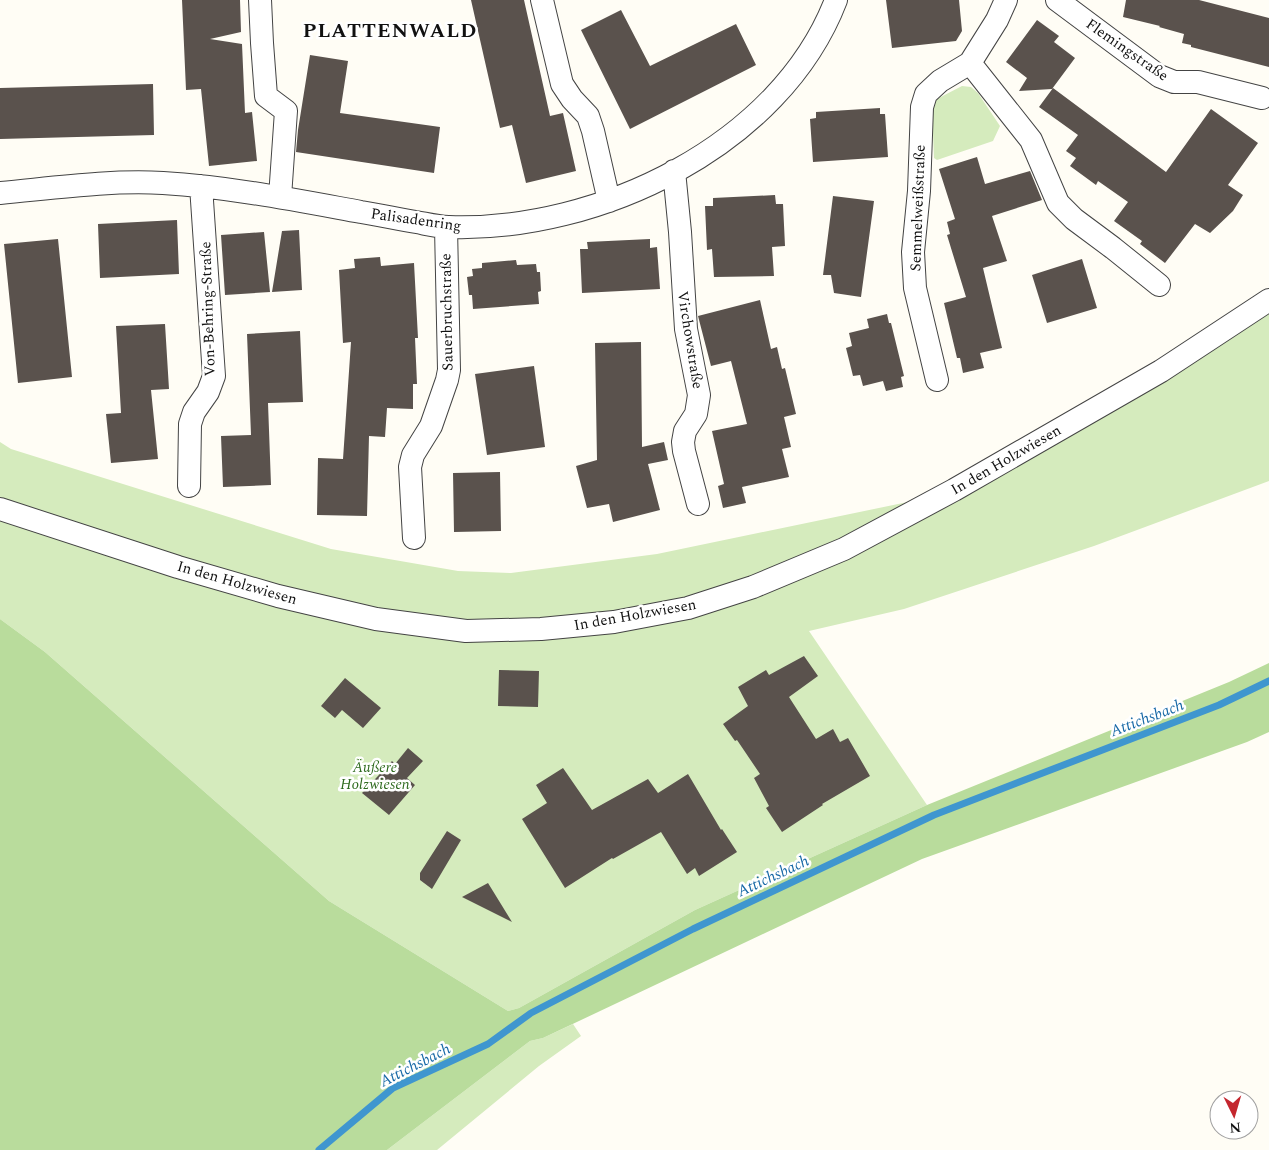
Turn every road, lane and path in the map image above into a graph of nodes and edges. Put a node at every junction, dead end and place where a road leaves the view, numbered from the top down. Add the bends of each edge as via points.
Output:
1 (260, 0) edge
2 (542, 0) edge
3 (836, 0) edge
4 (1006, 0) edge
5 (1057, 0) edge
6 (970, 62) junction
7 (1262, 98) dead end
8 (674, 171) junction
9 (201, 186) junction
10 (0, 193) edge
11 (280, 197) junction
12 (608, 202) junction
13 (446, 227) junction
14 (1159, 285) dead end
15 (1269, 300) edge
16 (937, 380) dead end
17 (189, 486) dead end
18 (698, 504) dead end
19 (0, 509) edge
20 (414, 538) dead end

1 - 11 street via 266,96 286,111
2 - 12 street via 562,84 588,116 593,131
3 - 8 street, Palisadenring via 820,36 791,77 757,114 719,145
4 - 6 street
5 - 7 street, Flemingstraße via 1159,76 1174,82 1198,82
6 - 14 street via 1031,140 1058,202 1074,219
6 - 16 street, Semmelweißstraße via 926,94 922,107 913,252 915,288
8 - 12 street, Palisadenring
8 - 18 street, Virchowstraße via 686,328 699,395 696,414 683,442
9 - 10 street, Palisadenring via 83,184
9 - 11 street, Palisadenring
9 - 17 street, Von-Behring-Straße via 214,376 190,424
11 - 13 street, Palisadenring
12 - 13 street, Palisadenring via 522,223
13 - 20 street, Sauerbruchstraße via 449,370 431,426 413,454 410,467
15 - 19 street, In den Holzwiesen via 1161,371 844,549 744,590 688,608 614,622 541,629 466,631 376,619 278,596

